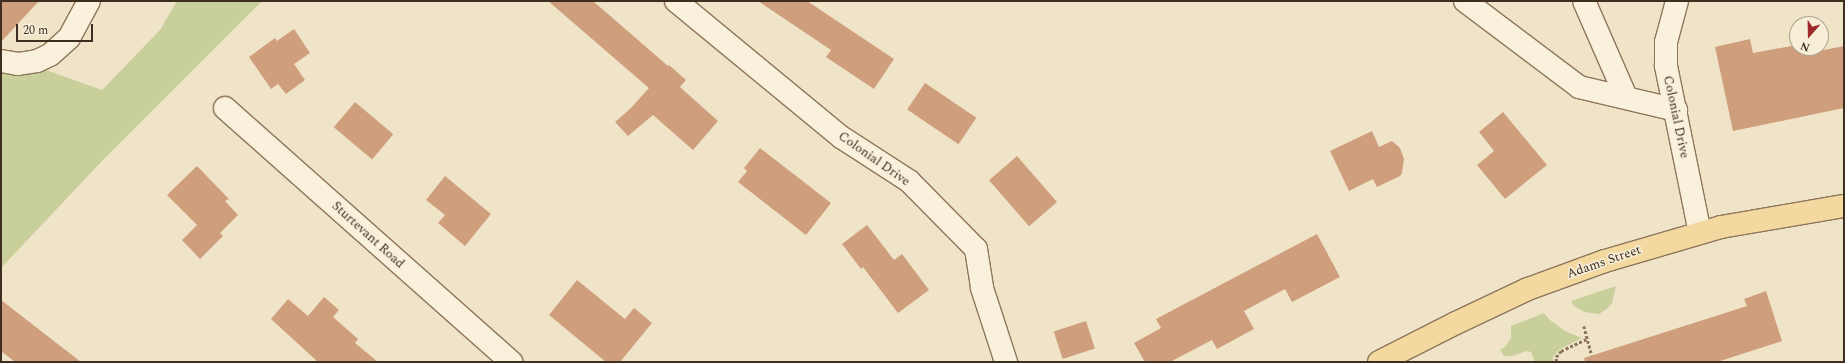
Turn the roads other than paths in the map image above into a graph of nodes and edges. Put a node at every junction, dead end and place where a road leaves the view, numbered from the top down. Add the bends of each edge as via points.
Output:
1 (89, 1) edge
2 (676, 1) edge
3 (1465, 1) edge
4 (1584, 1) edge
5 (1677, 1) edge
6 (1, 61) edge
7 (1626, 97) junction
8 (225, 108) dead end
9 (1676, 110) junction
10 (1843, 206) edge
11 (1700, 233) junction
12 (511, 362) edge
13 (1006, 362) edge
14 (1379, 362) edge

1 - 6 street via 69,38 50,55 37,61 18,64
2 - 13 street, Colonial Drive via 841,137 910,181 976,250 982,288
3 - 7 street via 1580,87
4 - 7 street
5 - 9 street, Colonial Drive via 1664,52
7 - 9 street
8 - 12 street, Sturtevant Road
9 - 11 street, Colonial Drive
10 - 11 main road, Adams Street
11 - 14 main road, Adams Street via 1634,251 1528,289 1456,322

